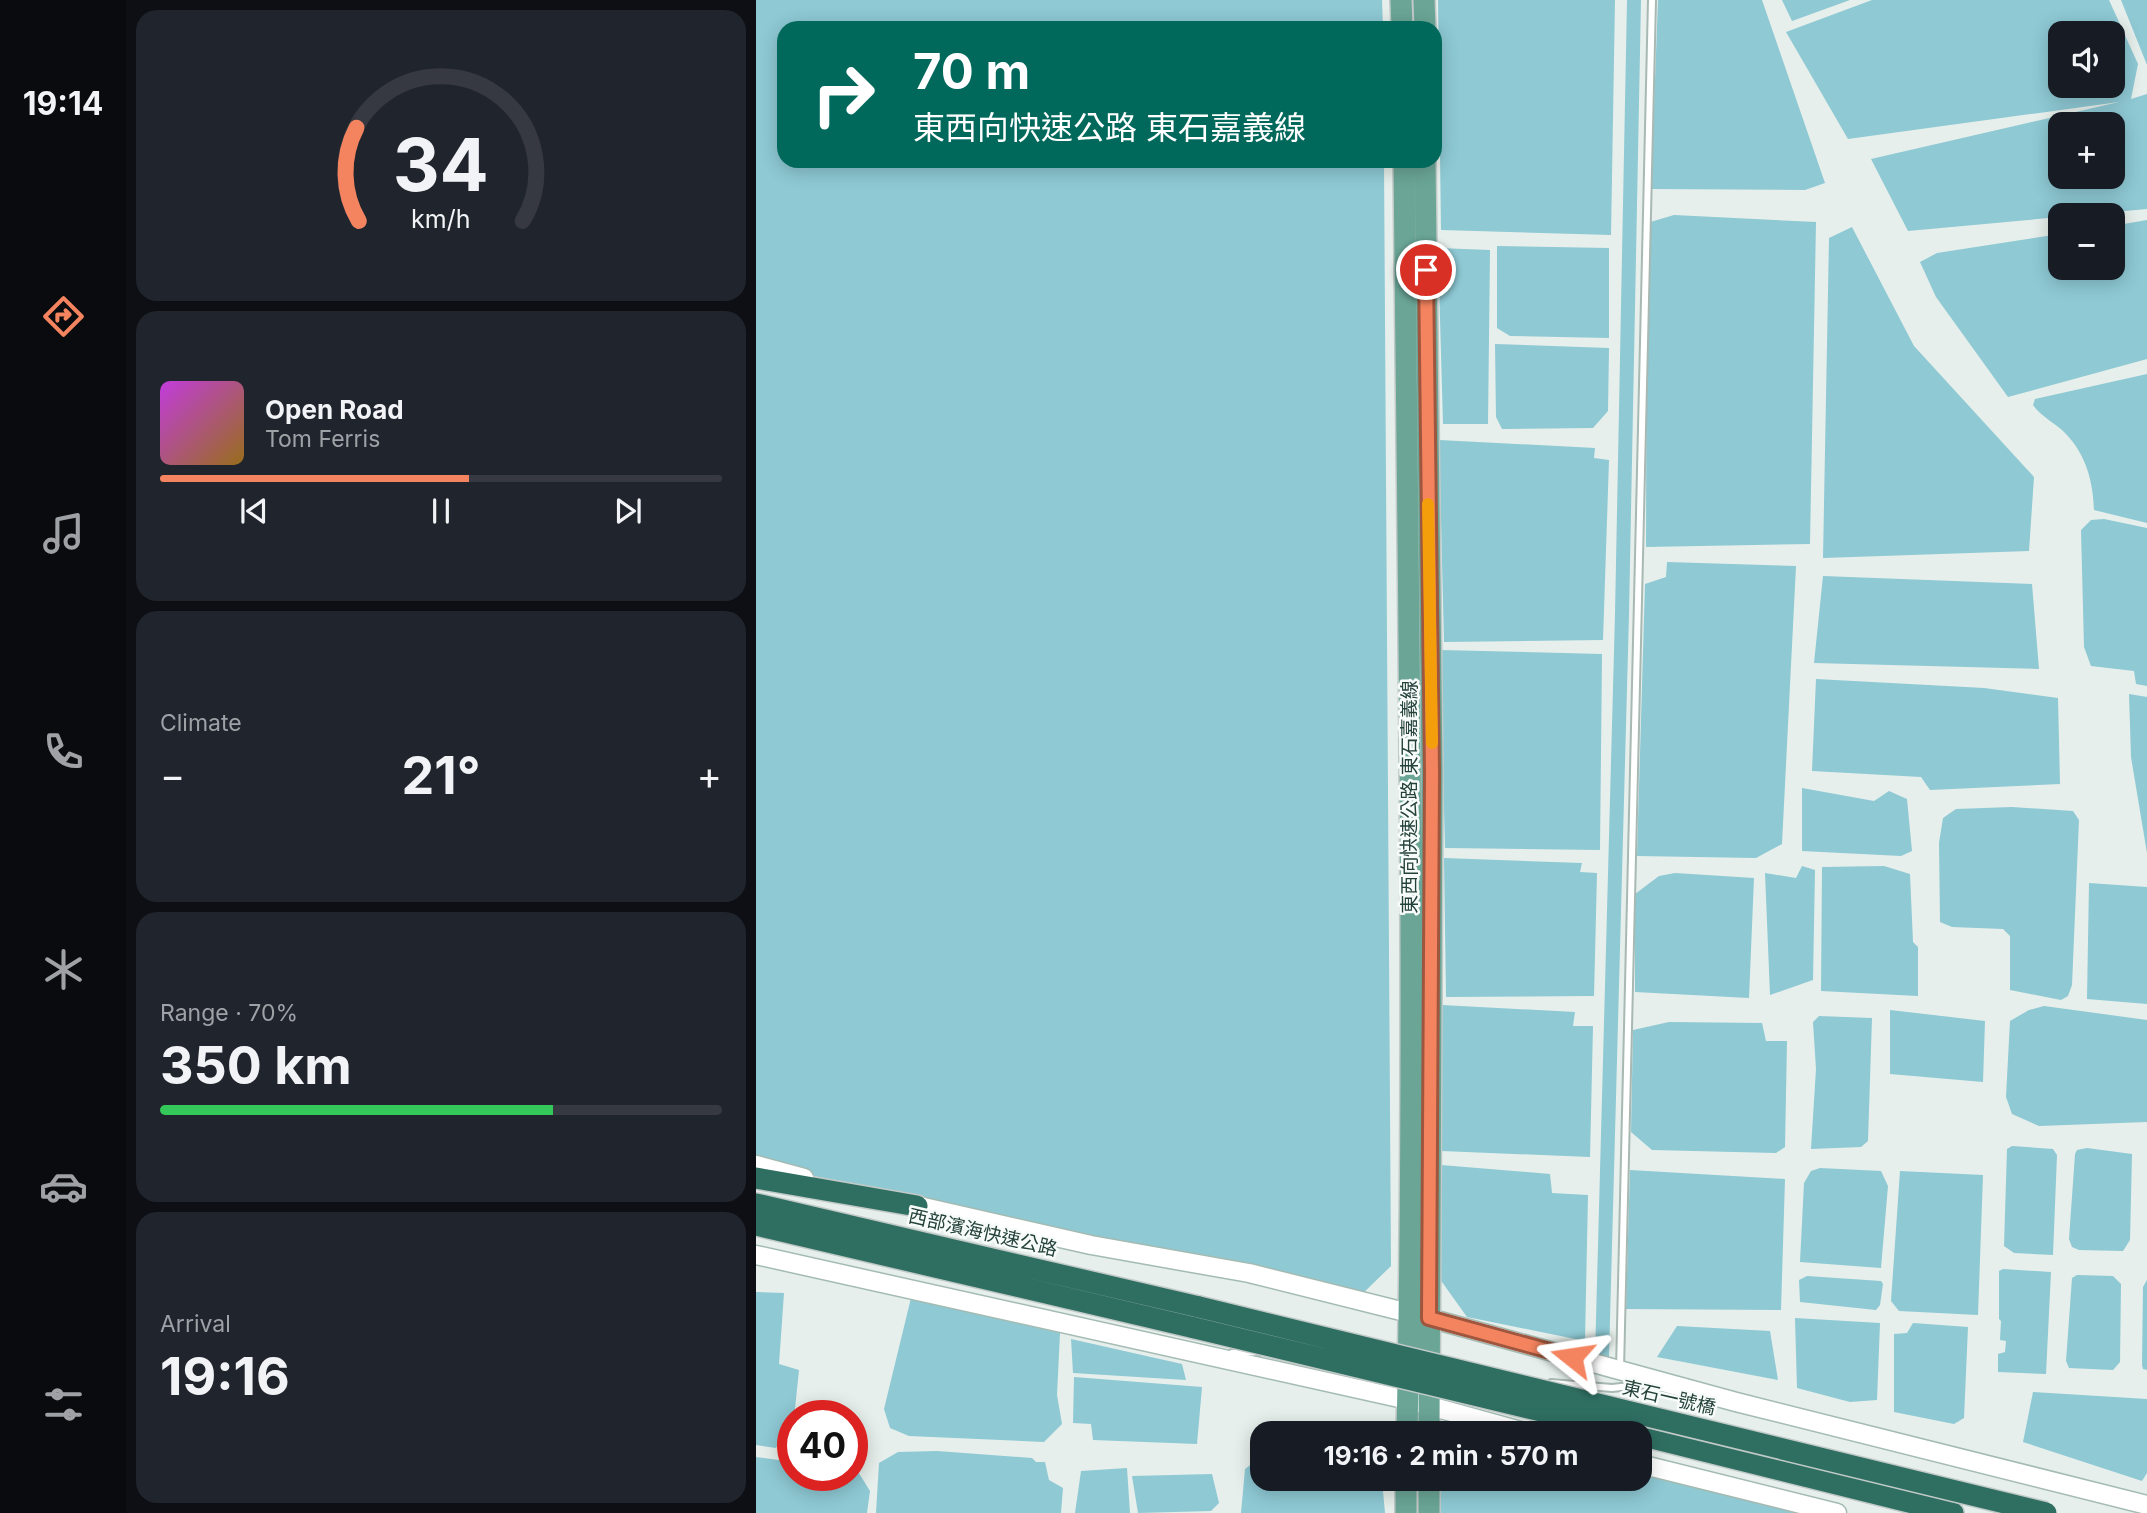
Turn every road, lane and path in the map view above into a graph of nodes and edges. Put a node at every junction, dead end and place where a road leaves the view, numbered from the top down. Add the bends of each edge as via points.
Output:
1 (1401, 0) edge
2 (1424, 0) edge
3 (1652, 0) edge
4 (1402, 21) edge
5 (1424, 21) edge
6 (1404, 168) edge
7 (1425, 168) edge
8 (756, 1165) edge
9 (756, 1178) edge
10 (756, 1204) edge
11 (918, 1206) junction
12 (756, 1225) edge
13 (756, 1255) edge
14 (1420, 1316) junction
15 (1197, 1317) junction
16 (1198, 1355) junction
17 (1423, 1366) junction
18 (1620, 1370) junction
19 (1664, 1382) junction
20 (1408, 1400) junction
21 (1429, 1406) junction
22 (1407, 1421) edge
23 (1429, 1421) edge
24 (1484, 1421) edge
25 (1588, 1421) edge
26 (1652, 1438) edge
27 (1652, 1467) edge
28 (1406, 1491) edge
29 (1429, 1491) edge
30 (2147, 1505) edge
31 (1406, 1513) edge
32 (1429, 1513) edge
33 (1837, 1513) edge
34 (1953, 1513) edge
35 (2046, 1513) edge

1 - 4 main road
2 - 5 main road
3 - 18 lane
6 - 14 main road, 東西向快速公路 東石嘉義線
7 - 14 main road, 東西向快速公路 東石嘉義線 via 1432,773
8 - 11 street
9 - 11 highway
10 - 15 highway, 西部濱海快速公路
11 - 14 street via 1091,1245 1249,1273
12 - 15 highway
13 - 16 street
14 - 17 main road, 東西向快速公路 東石嘉義線
14 - 18 street
15 - 25 highway, bridge
15 - 35 highway, 東石一號橋, bridge
16 - 17 lane via 1257,1352
16 - 20 street
17 - 19 lane via 1612,1388
17 - 20 main road, 東西向快速公路 東石嘉義線
17 - 21 main road, 東西向快速公路 東石嘉義線
18 - 19 street
19 - 30 street
20 - 21 street
20 - 22 main road, 東西向快速公路 東石嘉義線
21 - 23 main road, 東西向快速公路 東石嘉義線
21 - 24 street
26 - 34 highway
27 - 33 street
28 - 31 main road
29 - 32 main road

